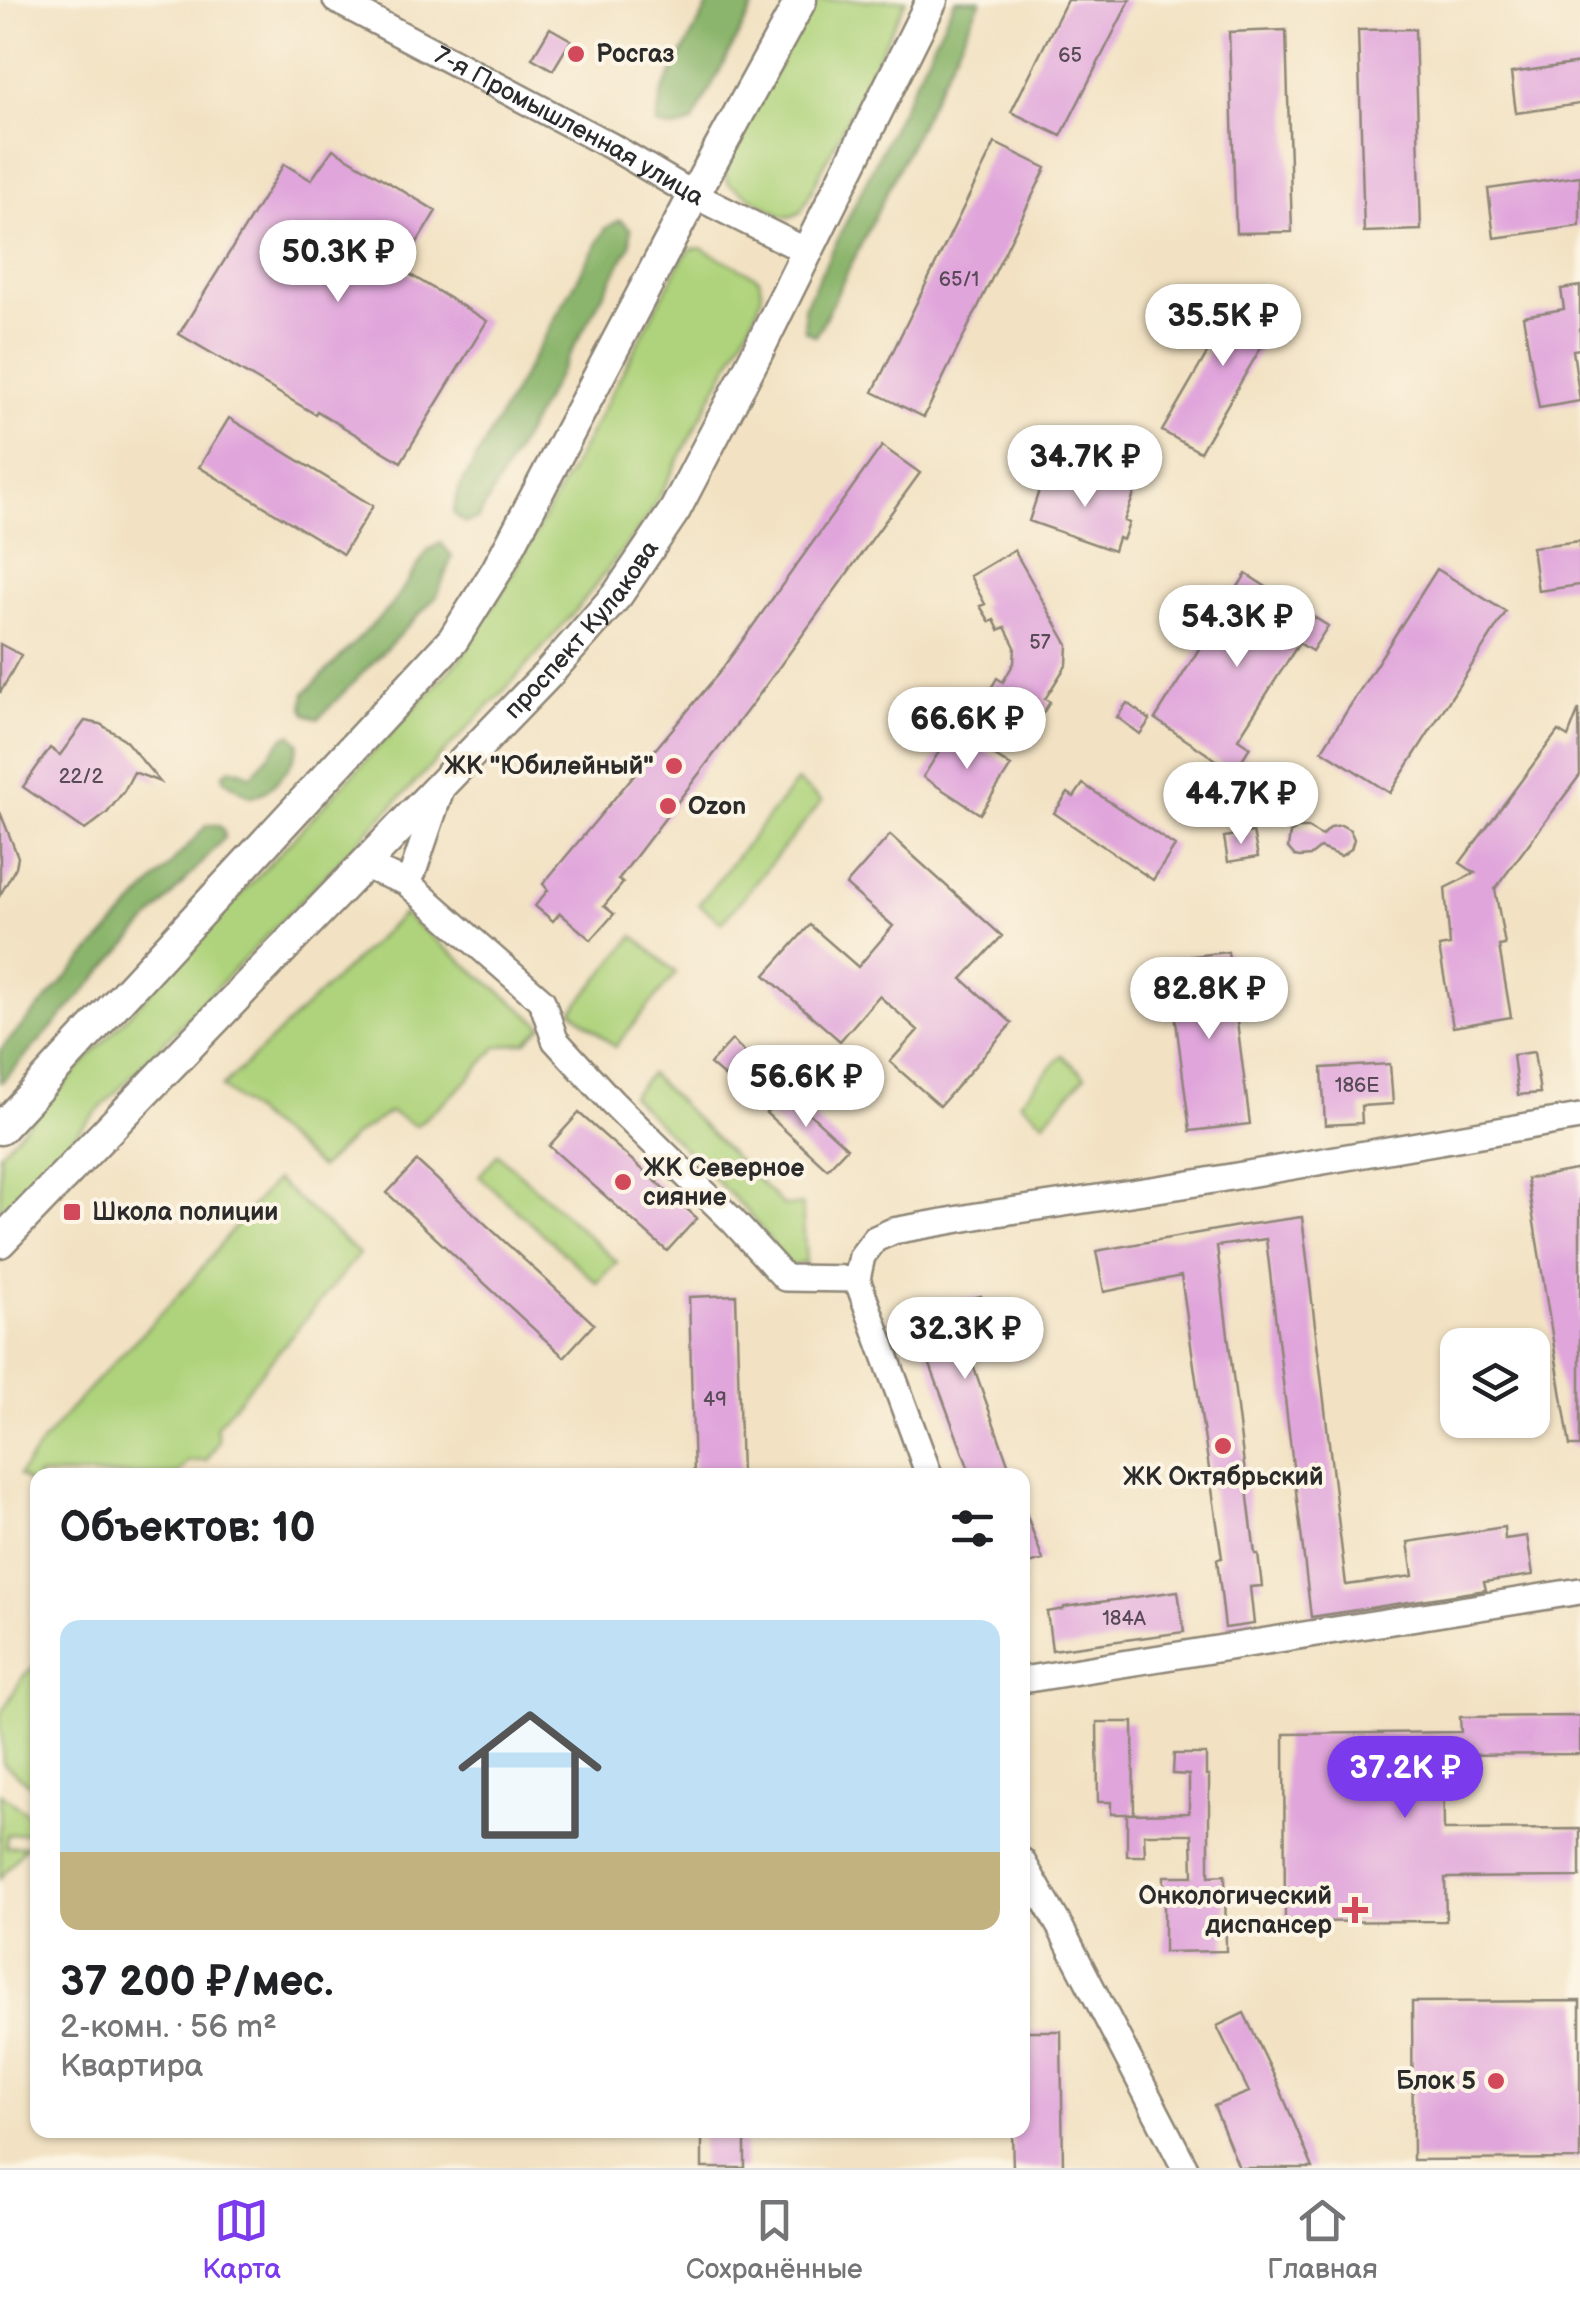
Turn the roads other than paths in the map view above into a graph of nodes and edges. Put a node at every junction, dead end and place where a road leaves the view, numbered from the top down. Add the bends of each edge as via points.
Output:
1 (336, 0) edge
2 (802, 0) edge
3 (932, 0) edge
4 (694, 195) junction
5 (806, 251) junction
6 (444, 782) junction
7 (364, 866) junction
8 (406, 882) junction
9 (1580, 1117) edge
10 (0, 1130) edge
11 (0, 1242) edge
12 (856, 1280) junction
13 (925, 1468) edge
14 (1580, 1591) edge
15 (1030, 1679) edge
16 (1030, 1875) edge
17 (1184, 2168) edge

1 - 4 street, 7-я Промышленная улица
2 - 4 main road
3 - 5 main road, проспект Кулакова
4 - 5 street, 7-я Промышленная улица
4 - 10 main road via 514,540 452,640
5 - 6 main road, проспект Кулакова via 675,510 618,594
6 - 7 main road, проспект Кулакова
6 - 8 street
7 - 8 street
7 - 11 main road, проспект Кулакова
8 - 12 street via 542,1001 556,1040 785,1278
9 - 12 street via 893,1231 874,1240
12 - 13 street
14 - 15 street
16 - 17 street

